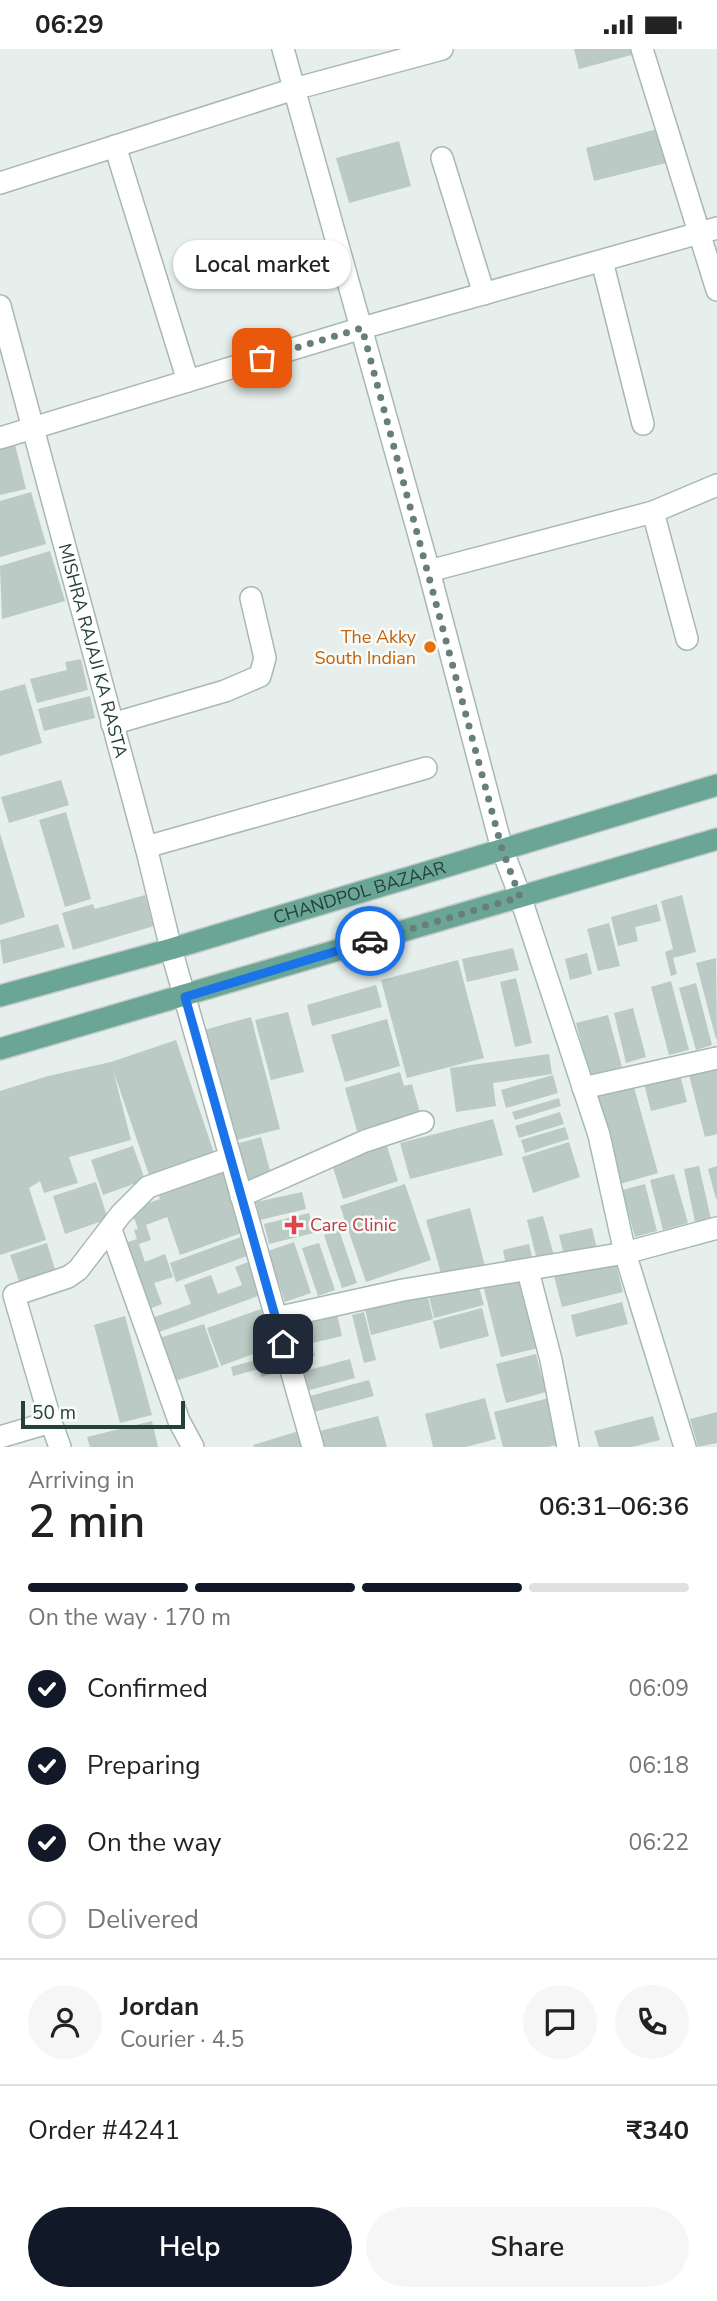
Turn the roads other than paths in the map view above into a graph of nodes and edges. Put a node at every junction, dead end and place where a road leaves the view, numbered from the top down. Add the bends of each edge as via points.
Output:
1 (283, 49) edge
2 (442, 49) edge
3 (642, 49) edge
4 (294, 89) junction
5 (116, 146) junction
6 (442, 158) dead end
7 (0, 183) edge
8 (709, 231) edge
9 (601, 261) junction
10 (717, 290) edge
11 (484, 294) junction
12 (0, 306) edge
13 (362, 328) junction
14 (188, 381) junction
15 (643, 425) dead end
16 (32, 430) junction
17 (0, 438) edge
18 (717, 485) edge
19 (653, 512) junction
20 (429, 571) junction
21 (251, 598) dead end
22 (687, 639) dead end
23 (112, 723) junction
24 (426, 768) dead end
25 (717, 785) edge
26 (717, 839) edge
27 (146, 847) junction
28 (502, 849) junction
29 (520, 897) junction
30 (171, 949) junction
31 (0, 996) edge
32 (185, 997) junction
33 (0, 1049) edge
34 (717, 1058) edge
35 (583, 1088) junction
36 (423, 1122) dead end
37 (230, 1158) junction
38 (241, 1196) junction
39 (717, 1228) edge
40 (111, 1230) junction
41 (625, 1253) junction
42 (528, 1271) junction
43 (276, 1318) junction
44 (51, 1422) junction
45 (0, 1437) edge
46 (60, 1447) edge
47 (193, 1447) edge
48 (313, 1447) edge
49 (568, 1447) edge
50 (685, 1447) edge

1 - 4 street
2 - 4 street
3 - 8 street
4 - 5 street
4 - 13 street
5 - 7 street
5 - 14 street
6 - 11 street
8 - 9 street
8 - 10 street
9 - 11 street
9 - 15 street
11 - 13 street
12 - 16 street, MISHRA RAJAJI KA RASTA
13 - 14 street
13 - 20 street
14 - 16 street
16 - 17 street
16 - 23 street, MISHRA RAJAJI KA RASTA
18 - 19 street
19 - 20 street
19 - 22 street
20 - 28 street
21 - 23 street via 265,658 260,676 236,688
23 - 27 street, MISHRA RAJAJI KA RASTA
24 - 27 street
25 - 28 main road, CHANDPOL BAZAAR
26 - 29 main road
27 - 30 street, MISHRA RAJAJI KA RASTA
28 - 29 street
28 - 30 main road, CHANDPOL BAZAAR
29 - 32 main road
29 - 35 street
30 - 31 main road, CHANDPOL BAZAAR
30 - 32 street, MISHRA RAJAJI KA RASTA
32 - 33 main road
32 - 37 street, MISHRA RAJAJI KA RASTA
34 - 35 street
35 - 41 street via 599,1135
36 - 38 street via 365,1141
37 - 38 street, MISHRA RAJAJI KA RASTA
37 - 40 street via 148,1187 121,1213
38 - 43 street, MISHRA RAJAJI KA RASTA
39 - 41 street
40 - 44 street via 68,1277 14,1295
40 - 47 street via 179,1421
41 - 42 street
41 - 50 street
42 - 43 street via 403,1290
42 - 49 street
43 - 48 street, MISHRA RAJAJI KA RASTA
44 - 45 street
44 - 46 street

